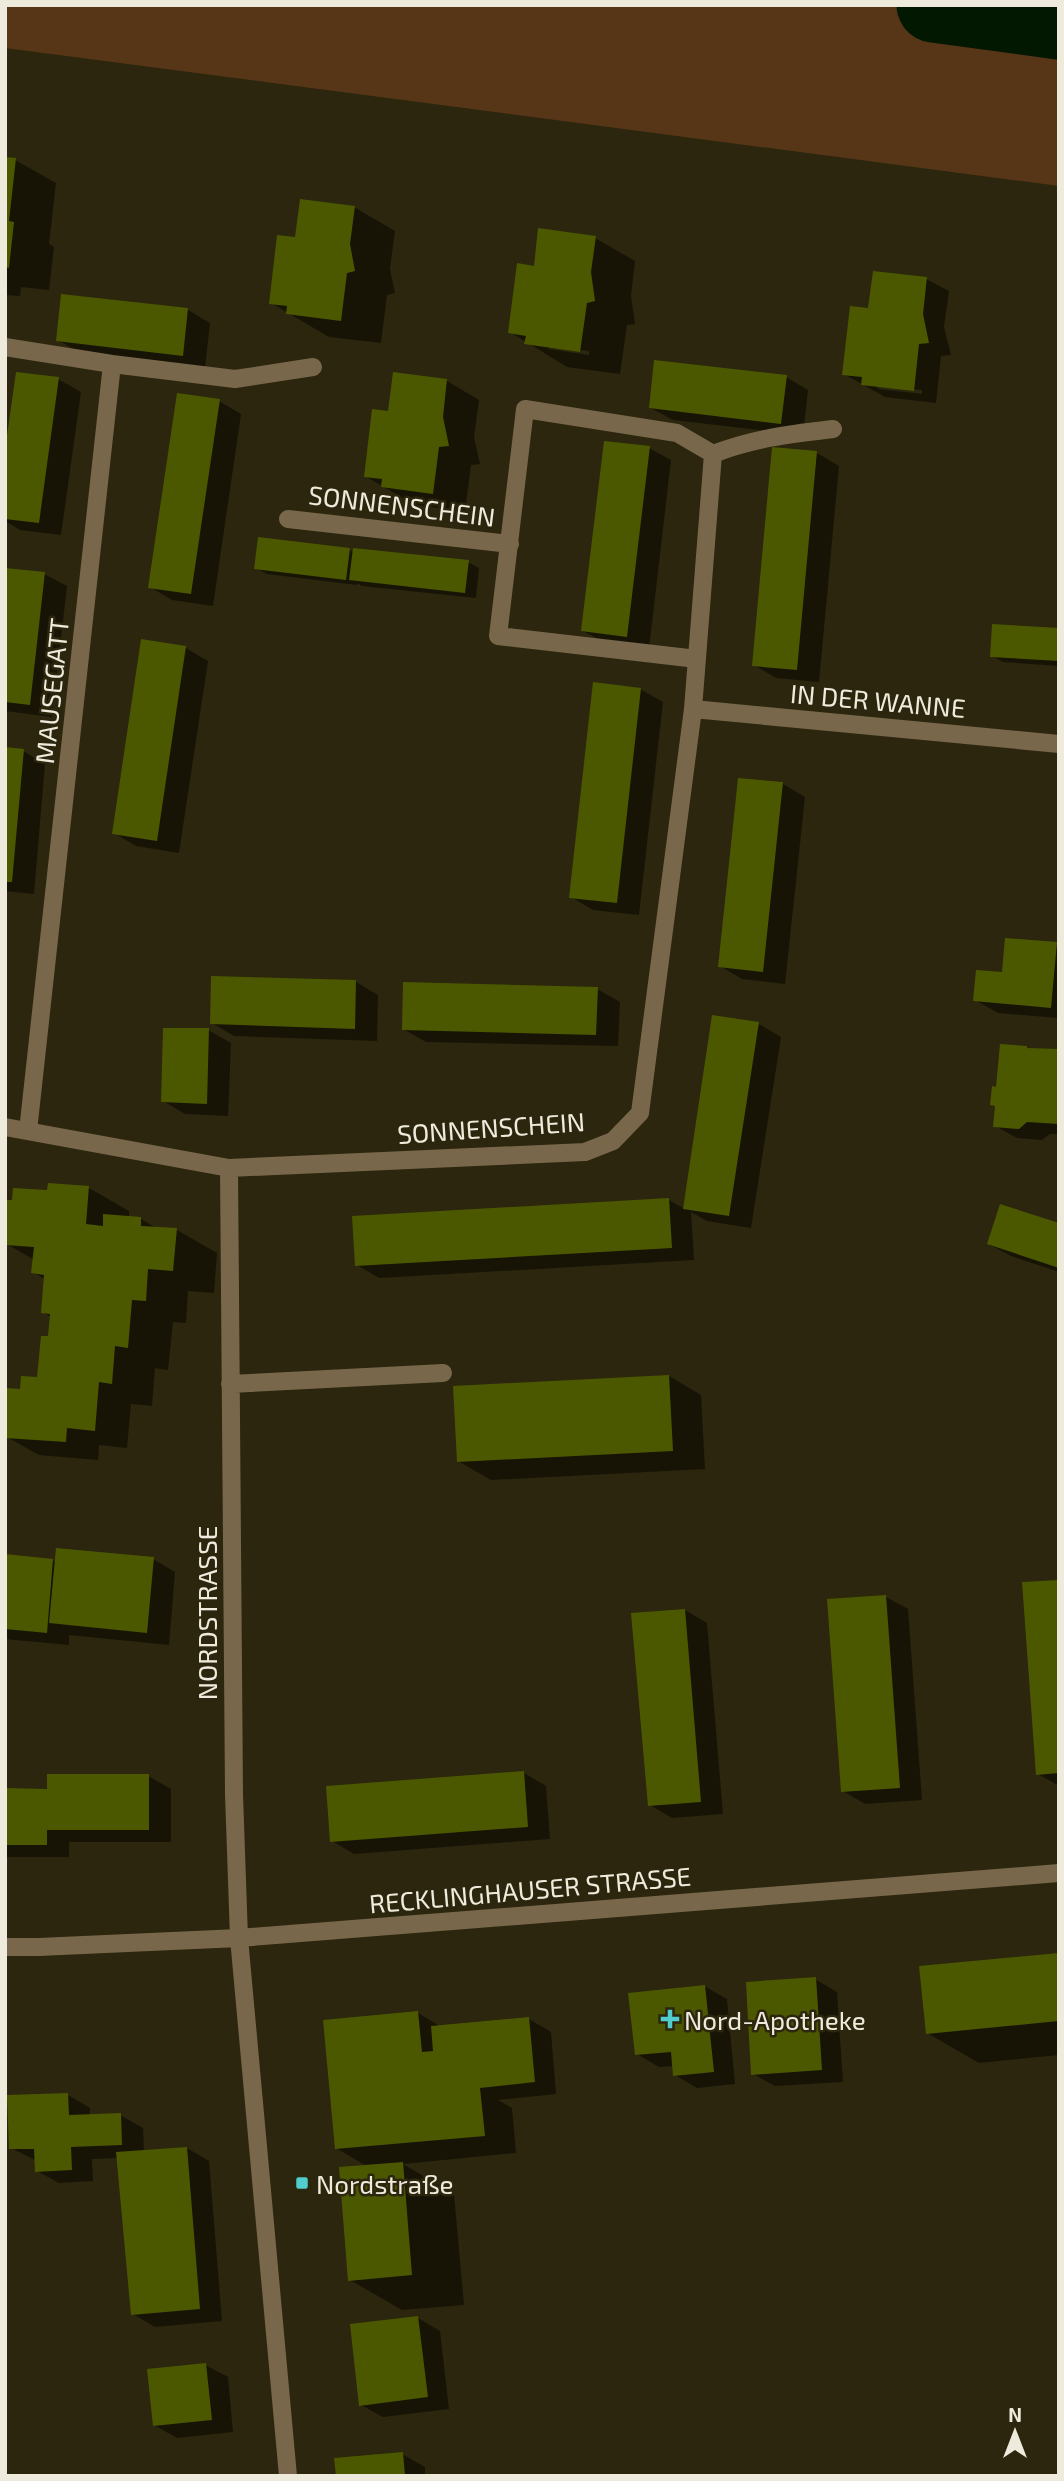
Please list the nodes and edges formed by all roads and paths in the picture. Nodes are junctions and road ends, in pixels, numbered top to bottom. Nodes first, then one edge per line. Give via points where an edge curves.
1 (5, 347) edge
2 (112, 364) junction
3 (313, 367) dead end
4 (833, 429) dead end
5 (713, 454) junction
6 (288, 519) dead end
7 (510, 544) junction
8 (696, 659) junction
9 (693, 709) junction
10 (1059, 744) edge
11 (5, 1126) edge
12 (28, 1131) junction
13 (229, 1168) junction
14 (443, 1373) dead end
15 (230, 1384) junction
16 (1059, 1873) edge
17 (239, 1938) junction
18 (5, 1947) edge
19 (288, 2476) edge

1 - 2 street
2 - 3 street via 236,379
2 - 12 street, MAUSEGATT
4 - 5 street via 743,442
5 - 7 street, SONNENSCHEIN via 677,433 525,409
5 - 8 street, SONNENSCHEIN
6 - 7 street, SONNENSCHEIN
7 - 8 street, SONNENSCHEIN via 498,636
8 - 9 street, SONNENSCHEIN
9 - 10 street, IN DER WANNE
9 - 13 street, SONNENSCHEIN via 640,1114 613,1141 585,1152
11 - 12 street, SONNENSCHEIN
12 - 13 street, SONNENSCHEIN
13 - 15 street, NORDSTRASSE
14 - 15 street
15 - 17 street, NORDSTRASSE
16 - 17 street, RECKLINGHAUSER STRASSE
17 - 18 street, RECKLINGHAUSER STRASSE
17 - 19 street, NORDSTRASSE

